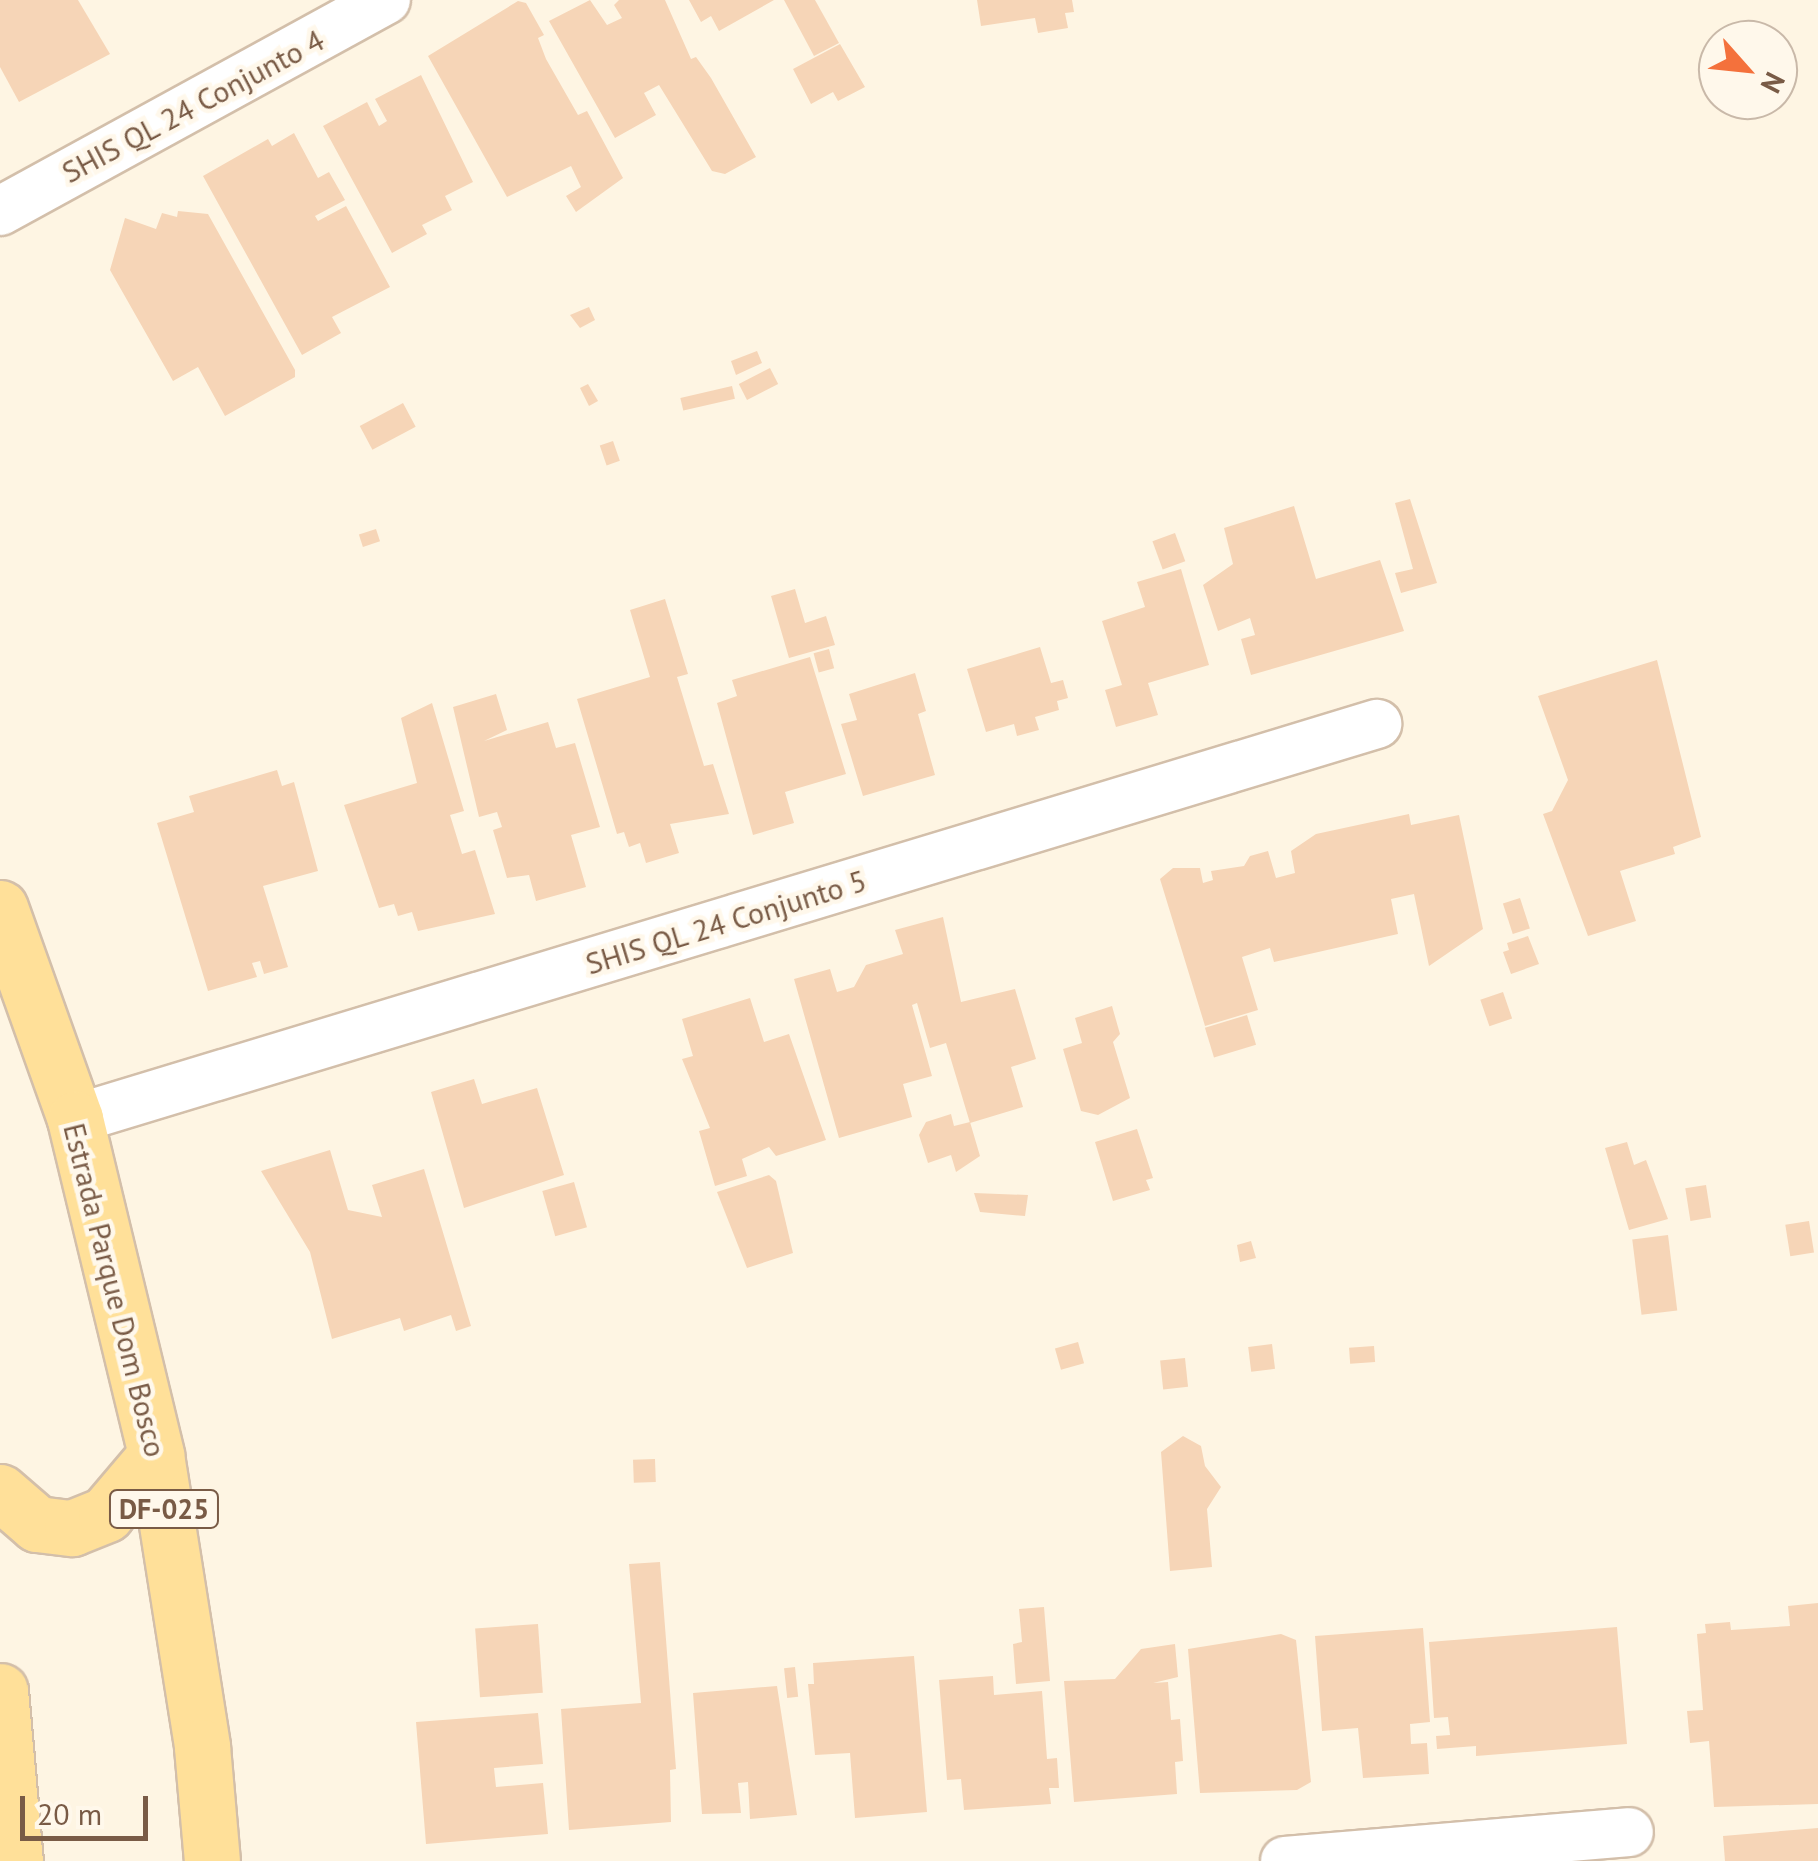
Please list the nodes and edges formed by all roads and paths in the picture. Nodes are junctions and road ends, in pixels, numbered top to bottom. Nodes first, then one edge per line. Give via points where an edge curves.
1 (386, 0) edge
2 (0, 210) edge
3 (1377, 724) dead end
4 (0, 908) edge
5 (74, 1119) junction
6 (156, 1455) junction
7 (0, 1492) edge
8 (0, 1691) edge
9 (1628, 1832) dead end
10 (15, 1861) edge
11 (212, 1861) edge
12 (1285, 1861) edge

1 - 2 street, SHIS QL 24 Conjunto 4
3 - 5 street, SHIS QL 24 Conjunto 5
4 - 5 main road, Estrada Parque Dom Bosco / DF-025
5 - 6 main road, Estrada Parque Dom Bosco / DF-025
6 - 7 main road via 106,1514 72,1528 36,1524
6 - 11 main road, Estrada Parque Dom Bosco / DF-025 via 202,1747
8 - 10 main road
9 - 12 street

